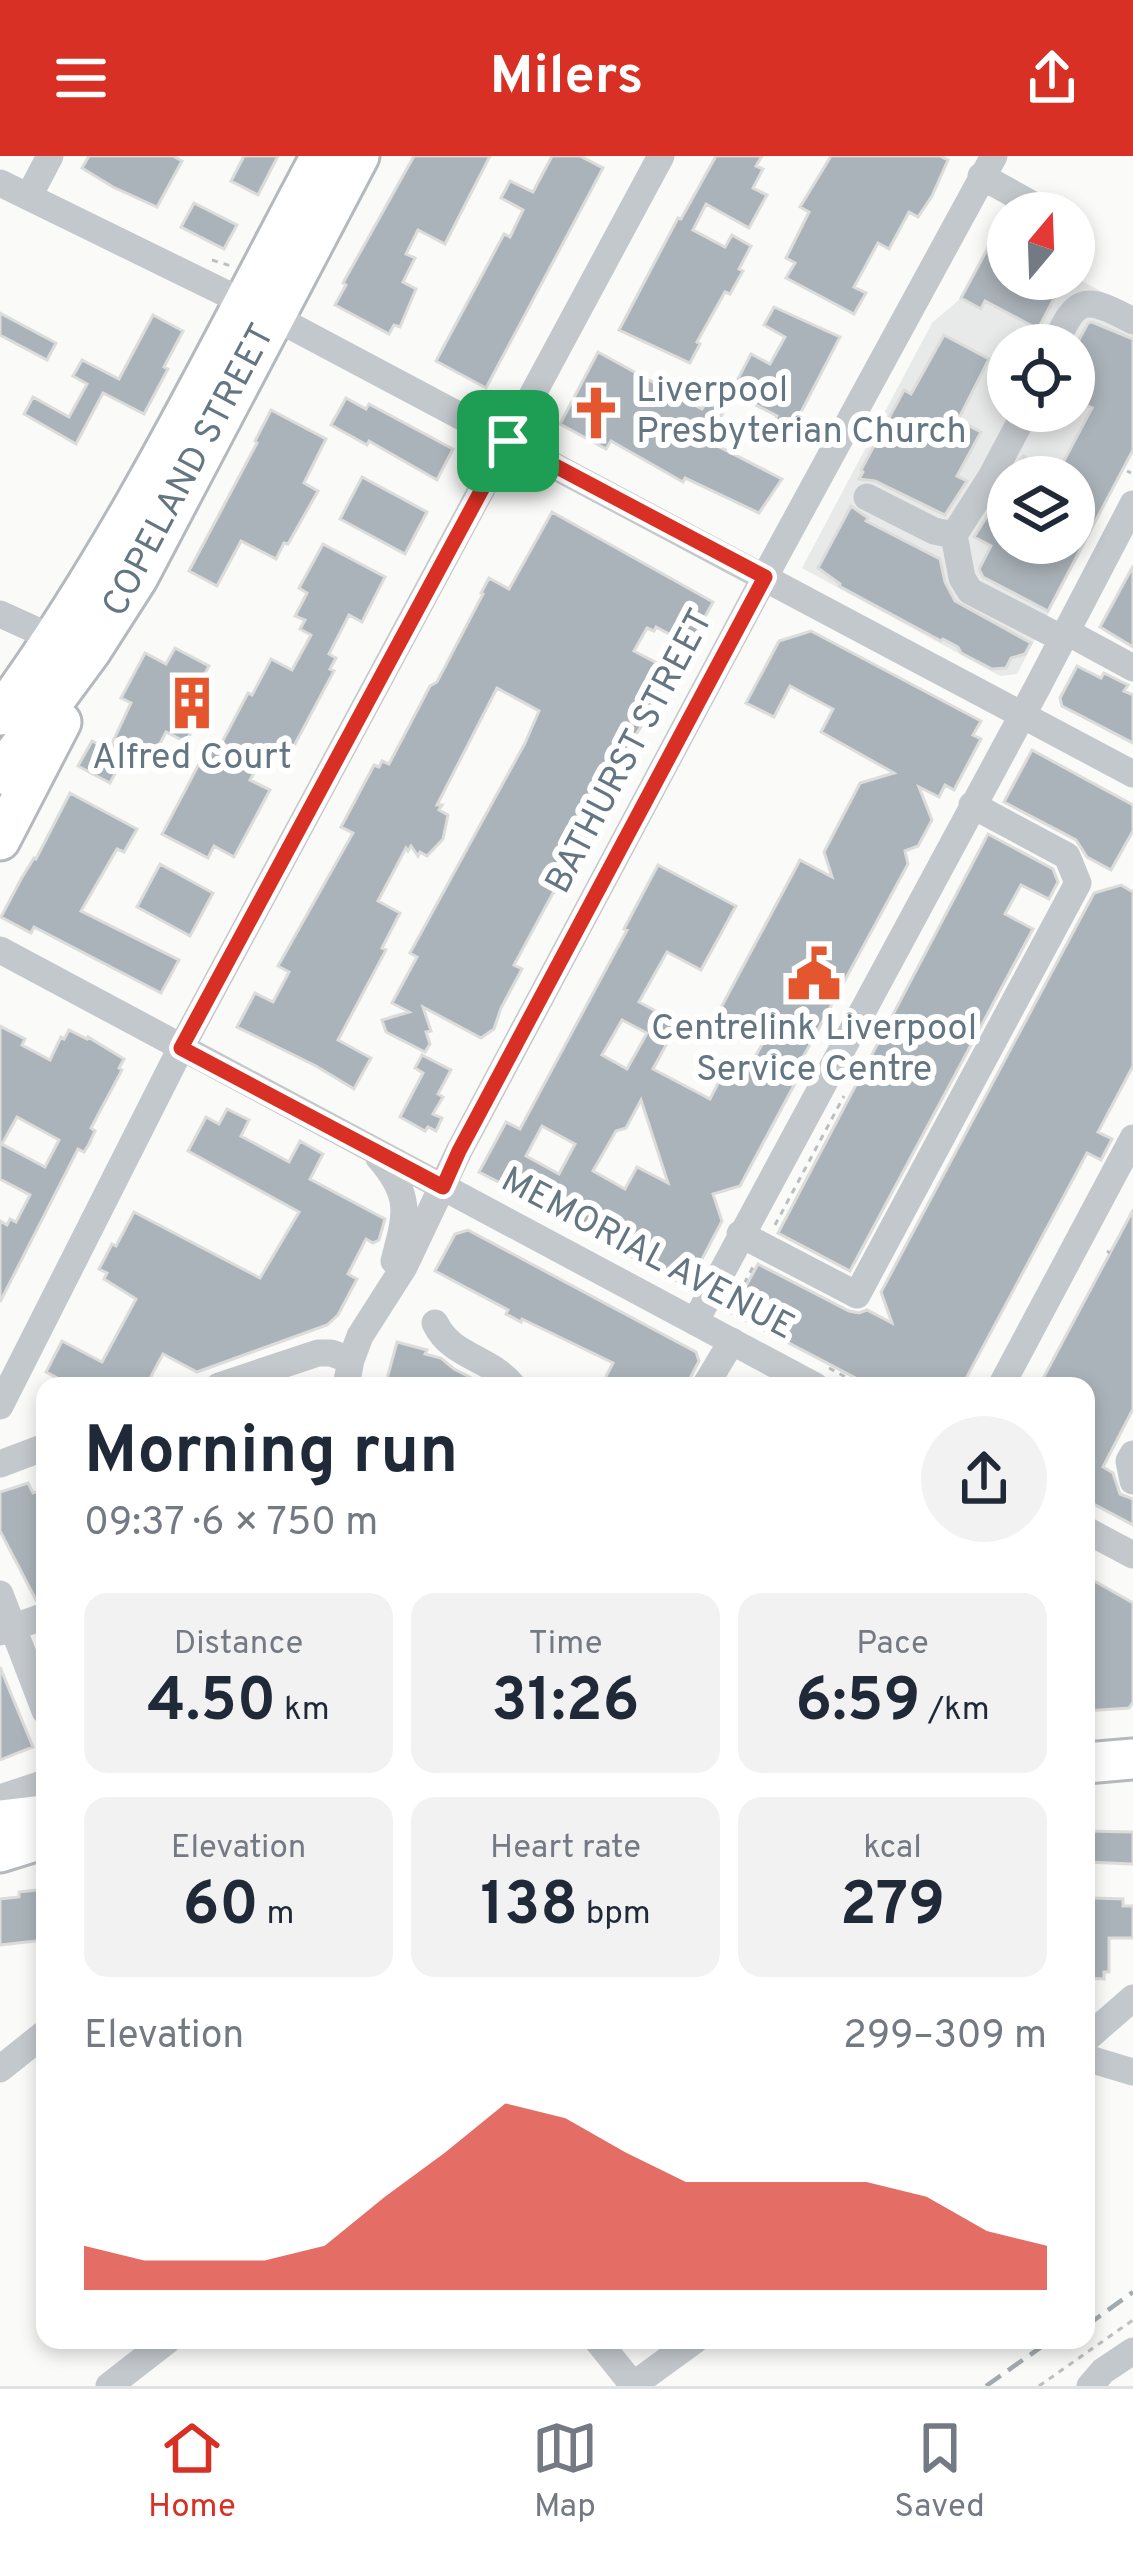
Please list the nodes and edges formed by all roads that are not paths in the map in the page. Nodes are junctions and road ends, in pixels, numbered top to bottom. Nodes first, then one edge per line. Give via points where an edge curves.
1 (50, 156) edge
2 (321, 156) edge
3 (359, 156) edge
4 (661, 156) edge
5 (988, 166) edge
6 (0, 182) edge
7 (1019, 192) edge
8 (28, 196) junction
9 (259, 309) junction
10 (1133, 321) edge
11 (1064, 324) edge
12 (1015, 432) edge
13 (508, 441) junction
14 (867, 497) dead end
15 (1133, 504) edge
16 (954, 535) junction
17 (765, 577) junction
18 (0, 614) edge
19 (1065, 635) junction
20 (53, 638) junction
21 (1133, 668) edge
22 (59, 695) junction
23 (0, 715) edge
24 (1022, 716) junction
25 (0, 774) edge
26 (1133, 774) edge
27 (972, 805) junction
28 (0, 840) edge
29 (0, 950) edge
30 (181, 1048) junction
31 (1133, 1138) edge
32 (368, 1146) junction
33 (443, 1187) junction
34 (740, 1234) junction
35 (385, 1294) junction
36 (695, 1322) junction
37 (435, 1323) dead end
38 (732, 1341) junction
39 (8, 1368) edge
40 (349, 1373) edge
41 (246, 1377) edge
42 (505, 1377) edge
43 (710, 1377) edge
44 (798, 1377) edge
45 (1006, 1377) edge
46 (0, 1406) edge
47 (36, 1451) edge
48 (1133, 1454) edge
49 (0, 1464) edge
50 (1133, 1481) edge
51 (1095, 1535) edge
52 (1133, 1555) edge
53 (0, 1594) edge
54 (36, 1619) edge
55 (7, 1630) edge
56 (36, 1692) edge
57 (1133, 1759) edge
58 (1095, 1762) edge
59 (36, 1786) edge
60 (0, 1798) edge
61 (36, 1816) edge
62 (0, 1820) edge
63 (36, 1841) edge
64 (0, 1852) edge
65 (36, 1871) edge
66 (0, 1876) edge
67 (1133, 1998) edge
68 (1095, 2031) edge
69 (36, 2041) edge
70 (1095, 2061) edge
71 (0, 2069) edge
72 (1133, 2072) edge
73 (156, 2349) edge
74 (604, 2349) edge
75 (683, 2349) edge
76 (1133, 2351) edge
77 (109, 2386) edge
78 (633, 2386) edge
79 (1090, 2386) edge

1 - 8 street
2 - 9 highway, COPELAND STREET
3 - 9 highway, COPELAND STREET
4 - 13 street
5 - 7 street
5 - 17 street, BATHURST STREET
6 - 8 street
8 - 9 street
9 - 13 street
9 - 20 highway, COPELAND STREET
9 - 22 highway, COPELAND STREET via 138,577
10 - 11 street via 1093,303
12 - 16 street
13 - 17 street
13 - 30 street
14 - 16 street
15 - 19 street
16 - 19 street via 970,591
17 - 24 street
17 - 33 street, BATHURST STREET
18 - 20 street
19 - 21 street
19 - 24 street
20 - 23 highway, COPELAND STREET
22 - 25 highway, COPELAND STREET
22 - 28 highway via 65,714
24 - 26 street
24 - 27 street
27 - 34 street
27 - 34 street via 1066,856 1078,884 857,1295
29 - 30 street, MEMORIAL AVENUE
30 - 32 street, MEMORIAL AVENUE
30 - 39 street
31 - 45 street
32 - 33 street, MEMORIAL AVENUE
32 - 35 street via 404,1201
33 - 35 street, BATHURST STREET
33 - 36 street, MEMORIAL AVENUE
34 - 36 street
35 - 40 street, BATHURST STREET
36 - 38 street, MEMORIAL AVENUE
37 - 42 street via 453,1347
38 - 43 street
38 - 44 street, MEMORIAL AVENUE
39 - 46 street
40 - 41 street via 332,1353 318,1353
47 - 49 street
48 - 50 street
51 - 52 street
53 - 55 street
54 - 55 street
55 - 56 street
57 - 58 highway
59 - 60 street
61 - 62 highway
63 - 64 highway
65 - 66 highway
67 - 68 street
69 - 71 street
70 - 72 street
73 - 77 street
74 - 78 street
75 - 78 street
76 - 79 street

